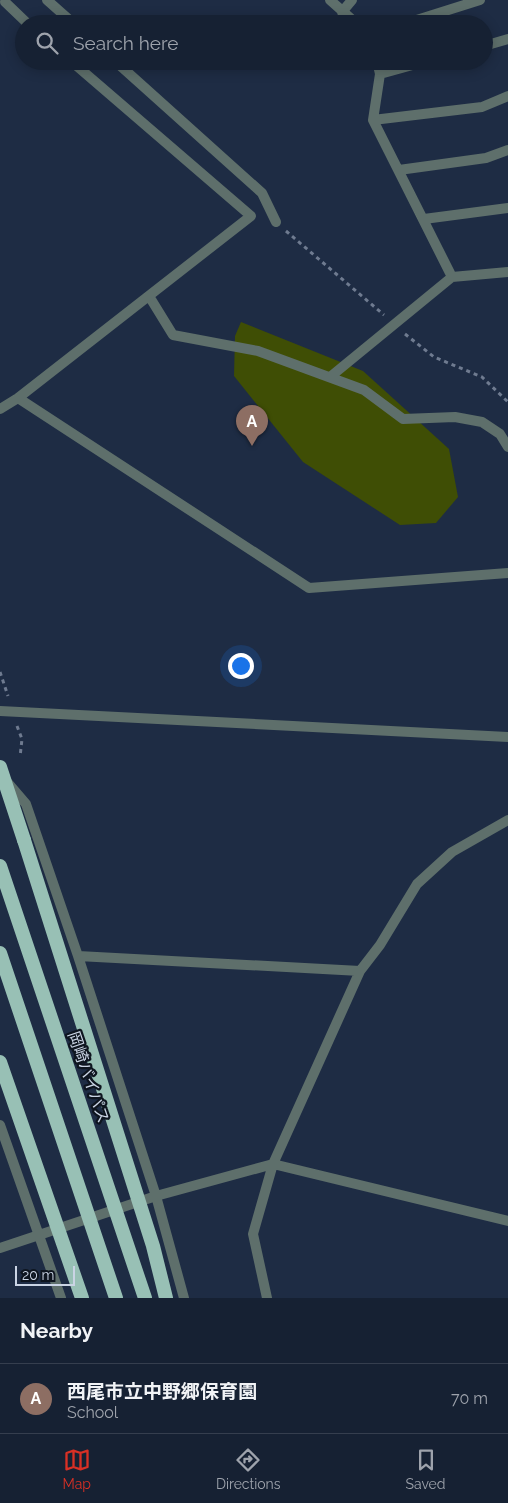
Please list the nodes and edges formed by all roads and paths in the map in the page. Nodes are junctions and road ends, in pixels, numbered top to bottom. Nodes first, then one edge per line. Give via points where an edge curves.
1 (47, 0) edge
2 (330, 0) edge
3 (352, 0) edge
4 (480, 0) edge
5 (4, 3) edge
6 (342, 12) junction
7 (18, 15) edge
8 (64, 15) edge
9 (346, 15) edge
10 (432, 15) edge
11 (508, 39) edge
12 (493, 43) edge
13 (82, 70) edge
14 (125, 70) edge
15 (379, 70) edge
16 (394, 70) edge
17 (380, 74) junction
18 (508, 96) edge
19 (373, 120) junction
20 (508, 150) edge
21 (399, 170) junction
22 (508, 208) edge
23 (424, 219) junction
24 (276, 222) joint
25 (508, 272) edge
26 (452, 277) junction
27 (149, 296) junction
28 (395, 324) junction
29 (330, 377) junction
30 (18, 398) junction
31 (508, 402) edge
32 (0, 409) edge
33 (508, 447) edge
34 (508, 573) edge
35 (0, 711) edge
36 (508, 737) edge
37 (2, 773) edge
38 (508, 820) edge
39 (0, 866) edge
40 (0, 953) edge
41 (78, 956) junction
42 (360, 971) junction
43 (0, 1062) edge
44 (0, 1125) edge
45 (273, 1164) junction
46 (156, 1196) junction
47 (508, 1221) edge
48 (38, 1236) junction
49 (0, 1248) edge
50 (61, 1298) edge
51 (82, 1298) edge
52 (116, 1298) edge
53 (145, 1298) edge
54 (166, 1298) edge
55 (184, 1298) edge
56 (268, 1298) edge

1 - 8 street
2 - 6 street
3 - 6 street
4 - 10 street
5 - 7 street
6 - 9 street
11 - 12 street
13 - 27 street via 250,216
14 - 24 street via 262,193
15 - 17 street
16 - 17 street
17 - 19 street
18 - 19 street via 482,107
19 - 21 street
20 - 21 street via 486,158
21 - 23 street
22 - 23 street
23 - 26 street
24 - 28 path
25 - 26 street
26 - 28 street
27 - 29 street via 173,335 258,351
27 - 30 street
28 - 29 street
28 - 31 path via 434,357 482,377
29 - 33 street via 364,390 403,420 456,418 482,422 500,434
30 - 32 street
30 - 34 street via 309,588
35 - 36 street
37 - 41 street via 26,804
37 - 54 highway, bridge via 153,1246
38 - 42 street via 452,852 417,884
39 - 53 highway, 岡崎バイパス, bridge
40 - 52 highway, bridge
41 - 42 street
41 - 46 street
42 - 45 street
43 - 51 highway, bridge
44 - 48 street
45 - 46 street
45 - 47 street
45 - 56 street via 253,1234
46 - 48 street
46 - 55 street
48 - 49 street
48 - 50 street

